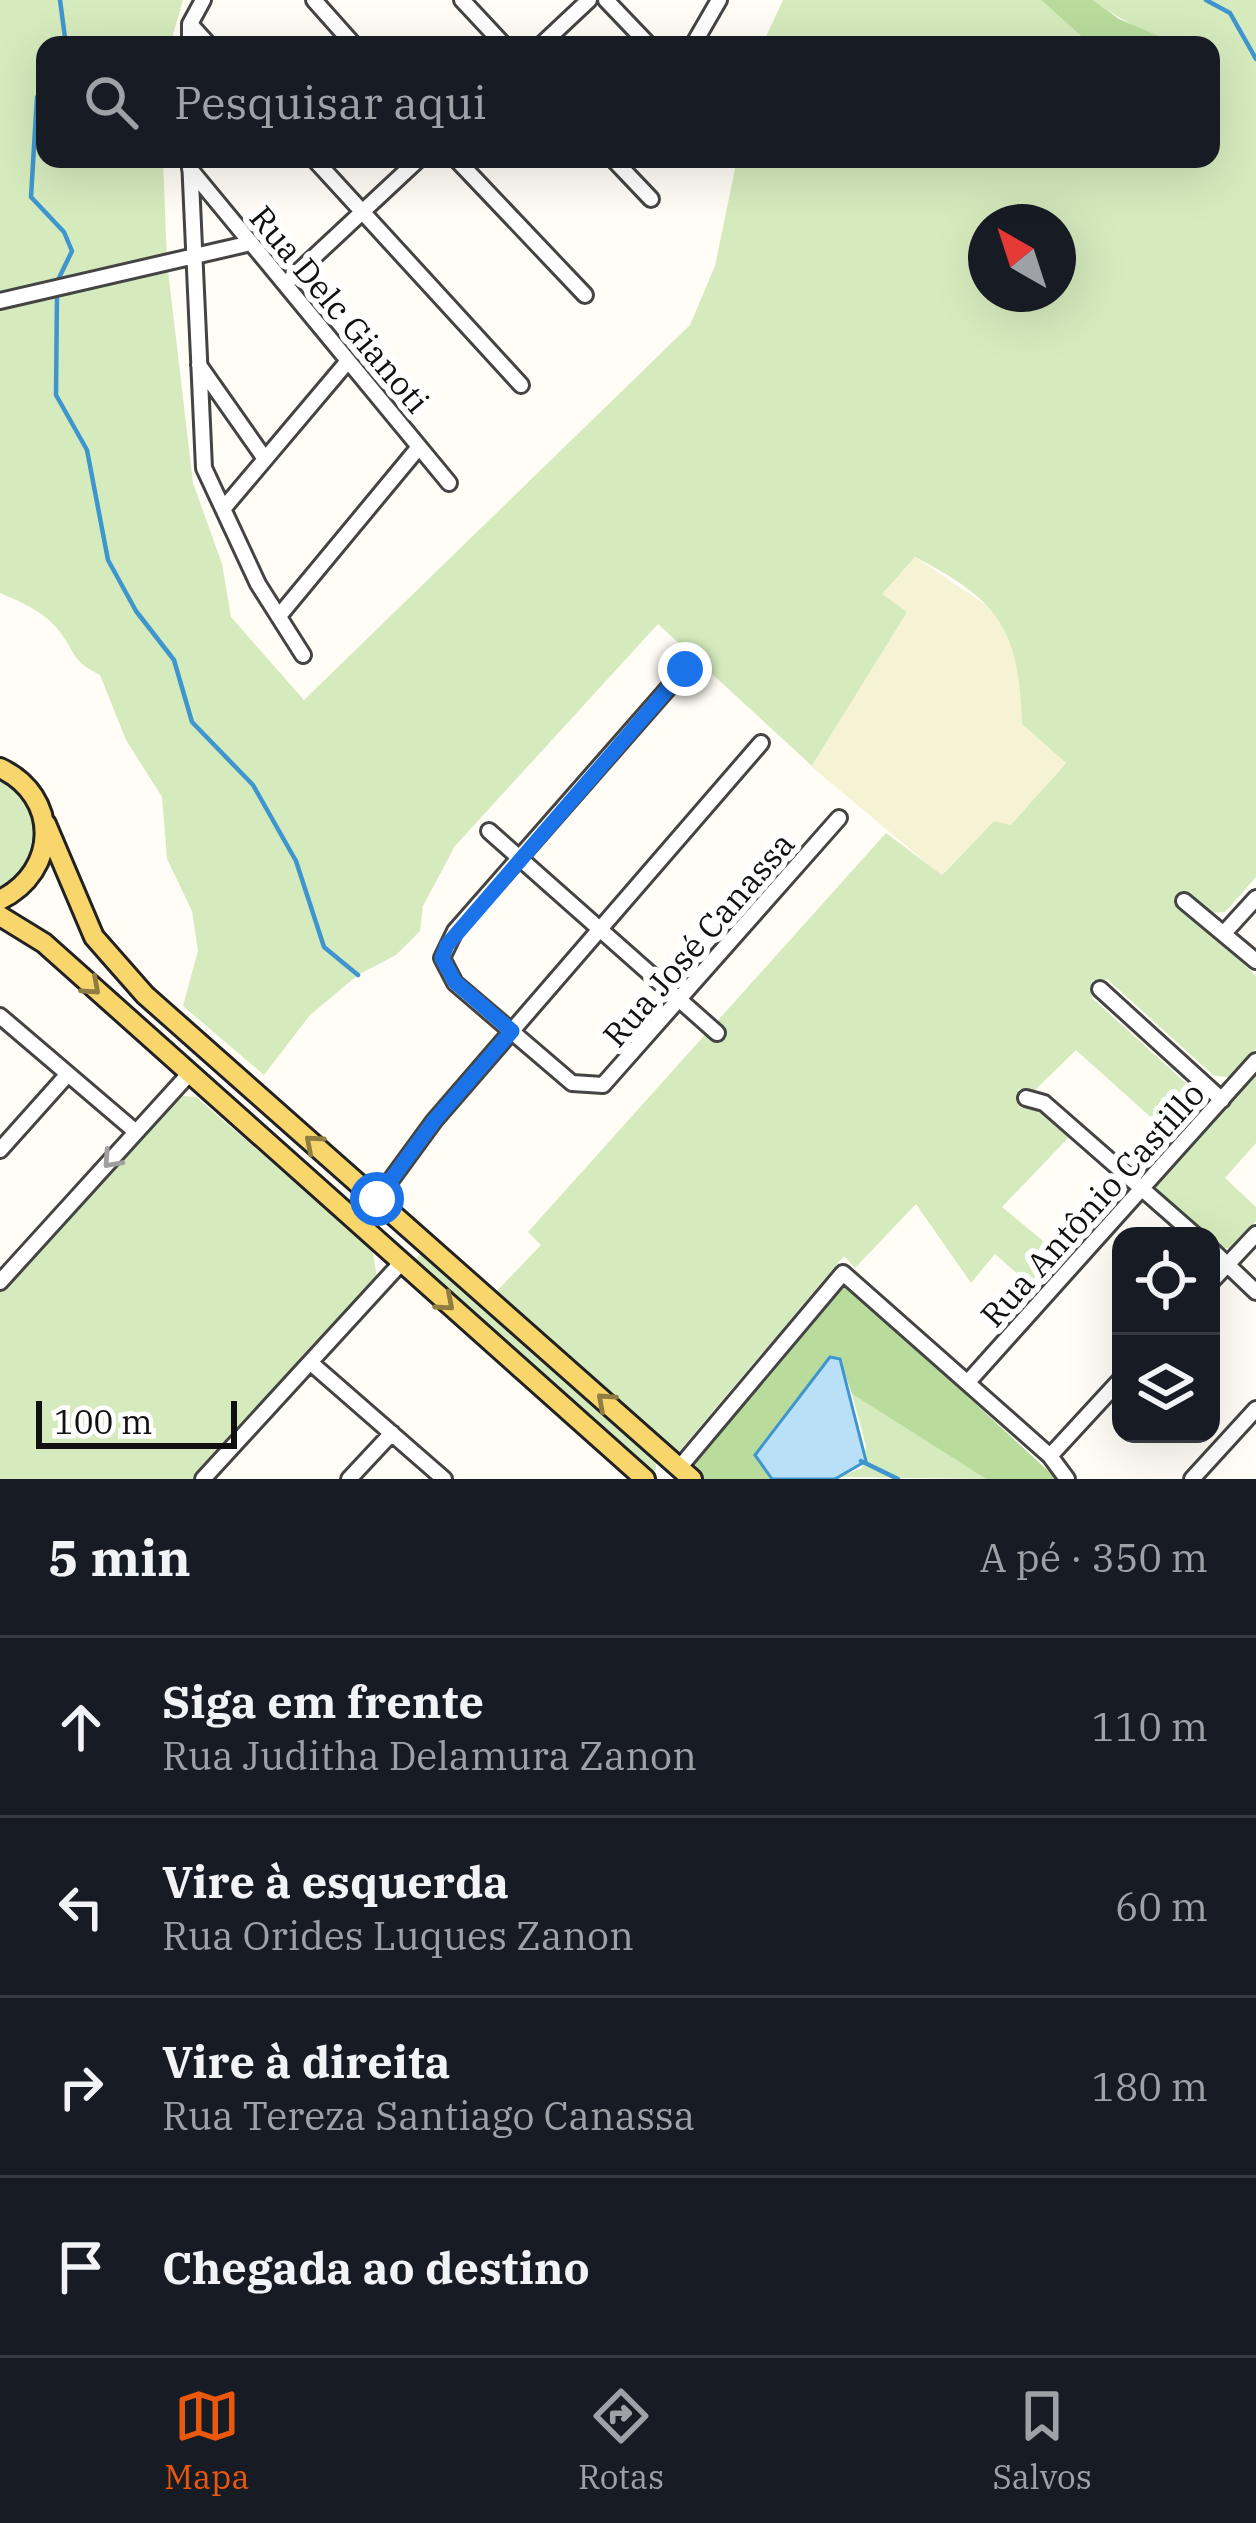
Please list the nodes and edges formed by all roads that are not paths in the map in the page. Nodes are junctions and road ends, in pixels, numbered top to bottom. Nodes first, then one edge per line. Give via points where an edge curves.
1 (203, 0) edge
2 (314, 0) edge
3 (462, 0) edge
4 (589, 0) edge
5 (606, 0) edge
6 (719, 0) edge
7 (190, 24) junction
8 (190, 36) edge
9 (201, 36) edge
10 (346, 36) edge
11 (496, 36) edge
12 (551, 36) edge
13 (641, 36) edge
14 (698, 36) edge
15 (190, 168) edge
16 (193, 168) edge
17 (322, 168) edge
18 (409, 168) edge
19 (465, 168) edge
20 (622, 168) edge
21 (651, 199) dead end
22 (362, 212) junction
23 (251, 243) junction
24 (190, 257) junction
25 (285, 284) junction
26 (585, 295) dead end
27 (0, 301) edge
28 (348, 361) junction
29 (197, 363) junction
30 (521, 385) dead end
31 (419, 447) junction
32 (265, 459) junction
33 (449, 483) dead end
34 (223, 509) junction
35 (279, 616) junction
36 (303, 655) dead end
37 (685, 669) dead end
38 (761, 743) dead end
39 (0, 768) edge
40 (839, 818) dead end
41 (46, 824) junction
42 (489, 831) dead end
43 (519, 858) junction
44 (1256, 898) edge
45 (0, 900) edge
46 (1184, 902) dead end
47 (0, 916) edge
48 (599, 929) junction
49 (1225, 932) junction
50 (1256, 961) edge
51 (1100, 989) dead end
52 (680, 1001) junction
53 (0, 1016) edge
54 (512, 1031) junction
55 (717, 1034) dead end
56 (209, 1052) junction
57 (1256, 1061) edge
58 (68, 1074) junction
59 (189, 1074) junction
60 (1026, 1098) dead end
61 (1222, 1100) junction
62 (136, 1132) junction
63 (0, 1150) edge
64 (1143, 1186) junction
65 (377, 1199) junction
66 (1186, 1227) edge
67 (1256, 1234) edge
68 (420, 1237) junction
69 (1220, 1258) edge
70 (401, 1263) junction
71 (1227, 1264) junction
72 (1220, 1272) edge
73 (0, 1282) edge
74 (1256, 1292) edge
75 (311, 1363) junction
76 (968, 1382) junction
77 (1112, 1389) edge
78 (1256, 1409) edge
79 (392, 1433) junction
80 (1050, 1456) junction
81 (680, 1475) edge
82 (203, 1479) edge
83 (349, 1479) edge
84 (444, 1479) edge
85 (645, 1479) edge
86 (1067, 1479) edge
87 (1192, 1479) edge

1 - 7 street
2 - 10 street
3 - 11 street
4 - 12 street
5 - 13 street
6 - 14 street
7 - 8 street
7 - 9 street
15 - 24 street
16 - 23 street, Rua Delc Gianoti
17 - 22 street
18 - 22 street
19 - 26 street
20 - 21 street
22 - 25 street
22 - 30 street
23 - 24 street
23 - 25 street, Rua Delc Gianoti
24 - 27 street
24 - 29 street
25 - 28 street, Rua Delc Gianoti
28 - 31 street, Rua Delc Gianoti
28 - 32 street
29 - 32 street
29 - 34 street via 204,468
31 - 33 street, Rua Delc Gianoti
31 - 35 street
32 - 34 street
34 - 35 street
35 - 36 street
37 - 43 street
38 - 48 street
39 - 41 main road via 32,790
40 - 52 street, Rua José Canassa
41 - 45 main road via 32,877
41 - 56 main road via 94,937
42 - 43 street
43 - 48 street
43 - 54 street via 455,931 442,958 455,982
44 - 49 street
46 - 49 street
47 -> 59 main road via 44,943
48 - 52 street
48 - 54 street
49 - 50 street
51 - 61 street
52 - 54 street, Rua José Canassa via 616,1075 592,1089 572,1083
52 - 55 street
53 - 58 street
54 - 65 street
56 - 59 main road
65 -> 56 main road
57 - 61 street, Rua Antônio Castillo
58 - 62 street
58 - 63 street
59 - 62 street
59 - 70 main road
60 - 64 street via 1044,1103
61 - 64 street, Rua Antônio Castillo
62 -> 73 street
64 - 66 street
64 - 76 street, Rua Antônio Castillo
65 - 68 main road
67 - 71 street
68 - 70 main road
81 -> 68 main road
69 - 71 street
70 - 75 street
70 -> 85 main road
71 - 72 street
71 - 74 street
75 - 79 street
75 - 82 street
76 - 80 street
76 - 81 street via 843,1273
77 - 80 street
78 - 87 street
79 - 83 street
79 - 84 street
80 - 86 street

